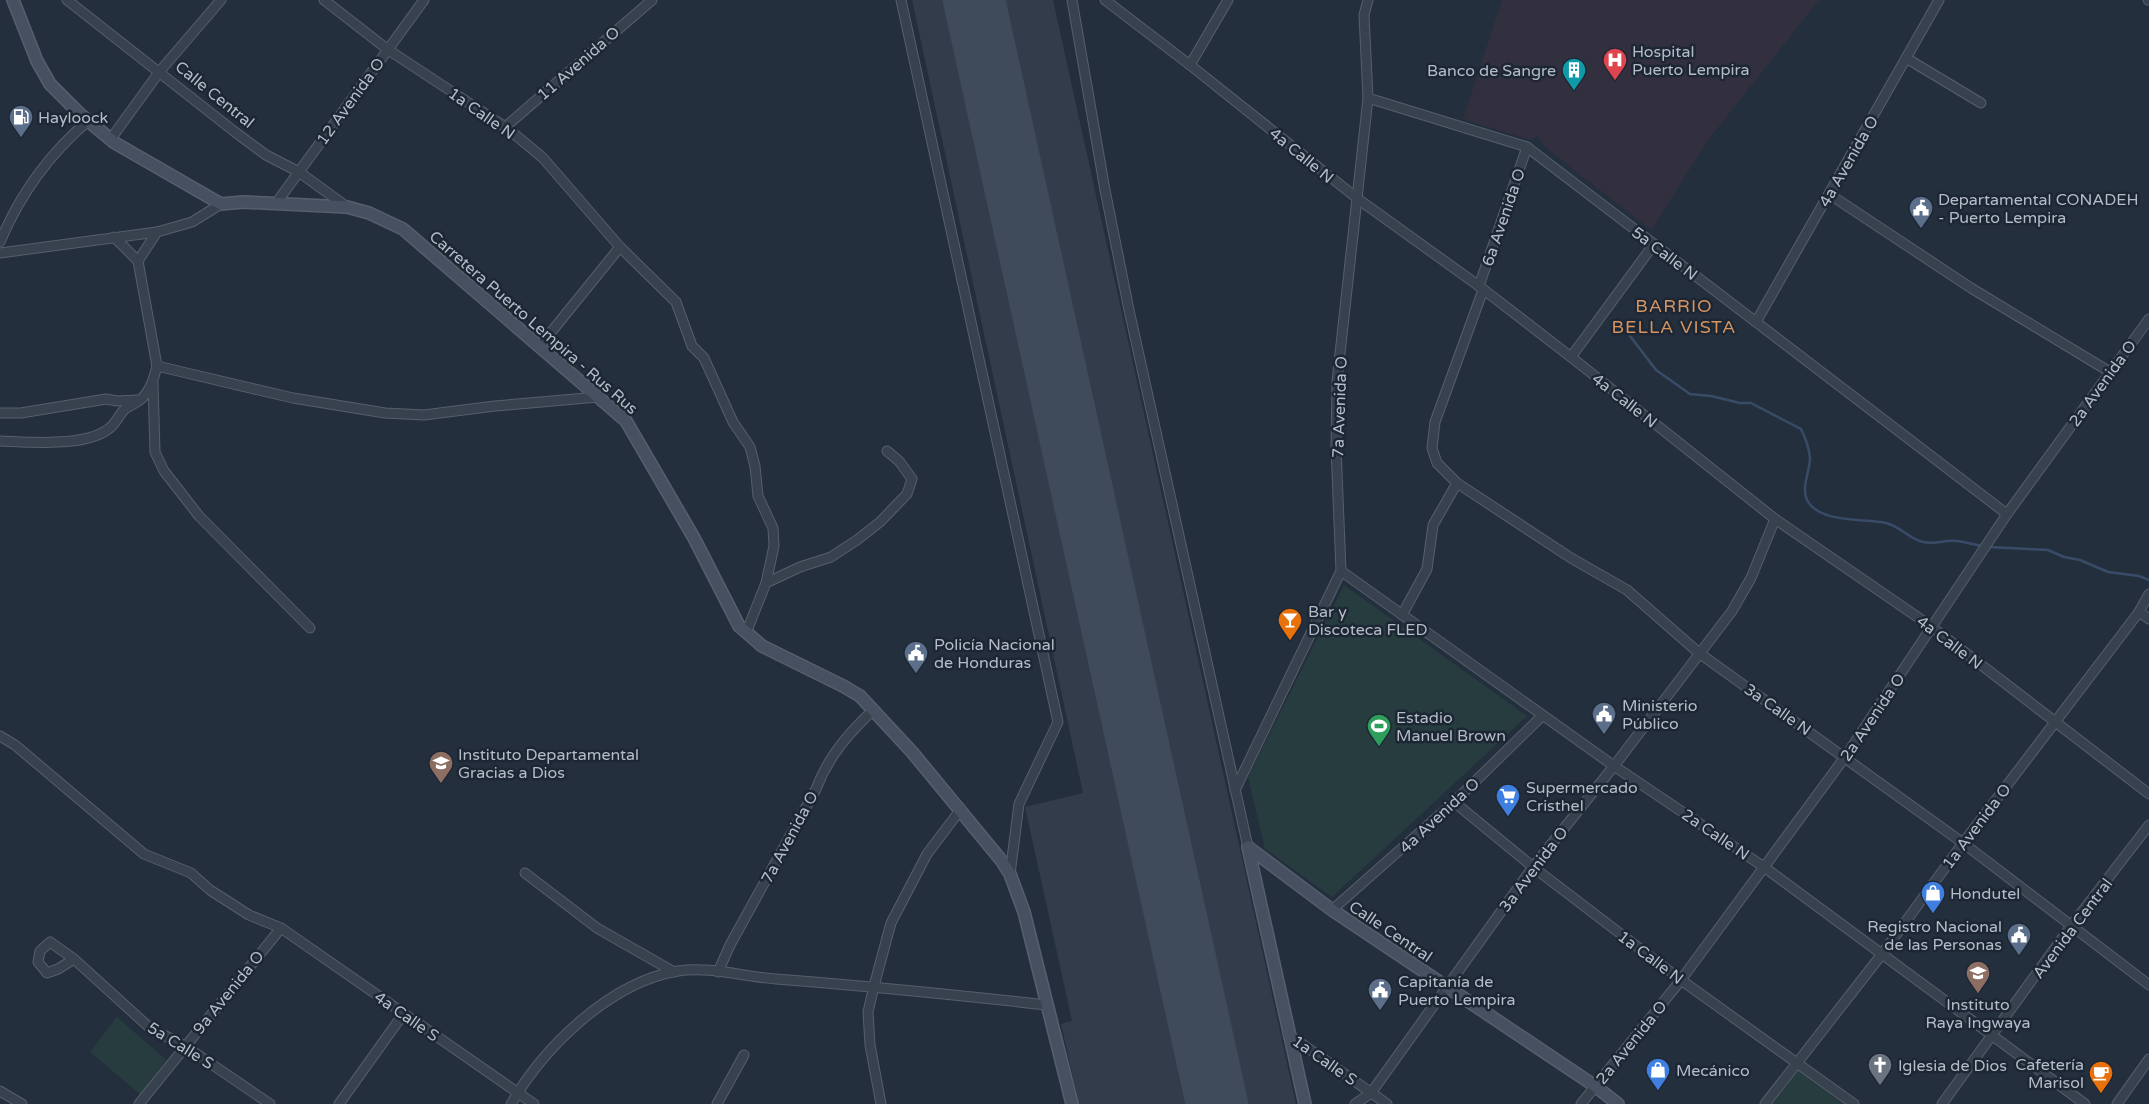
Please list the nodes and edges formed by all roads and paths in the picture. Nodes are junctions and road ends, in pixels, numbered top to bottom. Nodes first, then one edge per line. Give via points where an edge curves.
1 (13, 0) edge
2 (67, 0) edge
3 (221, 0) edge
4 (324, 0) edge
5 (424, 0) edge
6 (652, 0) edge
7 (900, 0) edge
8 (1072, 0) edge
9 (1105, 0) edge
10 (1228, 0) edge
11 (1368, 0) edge
12 (1939, 0) edge
13 (387, 49) junction
14 (1906, 58) junction
15 (1190, 65) junction
16 (160, 72) junction
17 (1368, 98) junction
18 (1981, 103) dead end
19 (88, 121) junction
20 (505, 127) junction
21 (110, 140) junction
22 (1527, 147) junction
23 (299, 172) junction
24 (1829, 194) junction
25 (1358, 199) junction
26 (277, 202) junction
27 (221, 204) junction
28 (347, 207) junction
29 (157, 232) junction
30 (114, 237) junction
31 (0, 242) edge
32 (1654, 244) junction
33 (620, 247) junction
34 (0, 253) edge
35 (138, 261) junction
36 (1481, 288) junction
37 (2149, 318) edge
38 (1756, 322) junction
39 (539, 347) junction
40 (1572, 357) junction
41 (157, 366) junction
42 (2110, 372) junction
43 (153, 382) junction
44 (598, 397) junction
45 (138, 400) junction
46 (0, 413) edge
47 (1435, 422) joint
48 (0, 441) edge
49 (887, 451) dead end
50 (1457, 483) junction
51 (2007, 514) junction
52 (1775, 519) junction
53 (1341, 572) junction
54 (766, 583) junction
55 (2149, 594) edge
56 (2139, 612) junction
57 (1402, 615) junction
58 (2149, 620) edge
59 (1932, 627) junction
60 (310, 628) dead end
61 (746, 633) junction
62 (1699, 653) junction
63 (872, 711) junction
64 (1542, 716) junction
65 (2055, 721) junction
66 (0, 736) edge
67 (1846, 757) junction
68 (1614, 766) junction
69 (1235, 790) junction
70 (2149, 794) edge
71 (1454, 802) junction
72 (961, 810) junction
73 (2149, 825) edge
74 (1963, 843) junction
75 (1248, 848) junction
76 (1533, 867) junction
77 (1764, 867) junction
78 (525, 873) dead end
79 (1010, 874) junction
80 (1332, 910) junction
81 (2071, 926) junction
82 (281, 928) junction
83 (1882, 954) junction
84 (74, 959) dead end
85 (674, 972) junction
86 (718, 972) junction
87 (1681, 980) junction
88 (2149, 985) edge
89 (874, 986) junction
90 (1446, 988) junction
91 (1047, 1005) junction
92 (404, 1013) junction
93 (1288, 1034) junction
94 (1993, 1035) junction
95 (185, 1046) junction
96 (744, 1055) dead end
97 (2149, 1059) edge
98 (1798, 1063) junction
99 (1594, 1086) junction
100 (0, 1091) edge
101 (517, 1092) junction
102 (1371, 1092) junction
103 (22, 1104) edge
104 (139, 1104) edge
105 (270, 1104) edge
106 (339, 1104) edge
107 (511, 1104) edge
108 (534, 1104) edge
109 (717, 1104) edge
110 (881, 1104) edge
111 (1072, 1104) edge
112 (1305, 1104) edge
113 (1355, 1104) edge
114 (1387, 1104) edge
115 (1581, 1104) edge
116 (1618, 1104) edge
117 (1765, 1104) edge
118 (1854, 1104) edge
119 (1942, 1104) edge
120 (2085, 1104) edge
121 (2117, 1104) edge

1 - 19 street via 36,61 50,84
2 - 16 street, Calle Central
3 - 16 street
4 - 13 street, 1a Calle N
5 - 13 street, 12 Avenida O
6 - 20 street, 11 Avenida O
7 - 79 street via 1058,722 1019,804
8 - 69 street via 1129,310
9 - 15 street, 4a Calle N
10 - 15 street
11 - 17 street, 7a Avenida O via 1364,15
12 - 14 street, 4a Avenida O
13 - 20 street, 1a Calle N
13 - 23 street, 12 Avenida O
14 - 18 street
14 - 24 street, 4a Avenida O
15 - 25 street, 4a Calle N
16 - 21 street
16 - 23 street, Calle Central via 234,132 266,155
17 - 22 street, 5a Calle N
17 - 25 street, 7a Avenida O
19 - 21 street
19 - 31 street via 62,142 44,164 27,189
20 - 33 street, 1a Calle N via 543,158
21 - 27 street
22 - 32 street, 5a Calle N
22 - 36 street, 6a Avenida O
23 - 26 street, 12 Avenida O
23 - 28 street, Calle Central
24 - 38 street, 4a Avenida O
24 - 42 street via 1971,288
25 - 36 street, 4a Calle N
25 - 53 street, 7a Avenida O via 1336,381
26 - 27 street, Carretera Puerto Lempira - Rus Rus
26 - 28 street, Carretera Puerto Lempira - Rus Rus
27 - 29 street via 192,222
28 - 39 street, Carretera Puerto Lempira - Rus Rus via 403,229
29 - 30 street
29 - 35 street
30 - 34 street
30 - 35 street
32 - 38 street, 5a Calle N
32 - 40 street
33 - 39 street
33 - 54 street, 1a Calle N via 676,302 692,346 704,358 733,422 750,446 758,496 773,528 774,546
35 - 41 street
36 - 40 street, 4a Calle N
36 - 47 street, 6a Avenida O
37 - 42 street, 2a Avenida O
38 - 51 street, 5a Calle N
39 - 44 street, Carretera Puerto Lempira - Rus Rus
40 - 52 street, 4a Calle N
41 - 43 street
41 - 44 street via 293,398 385,413 424,415
42 - 51 street, 2a Avenida O
43 - 45 street
43 - 60 street via 155,452 164,471 199,516
44 - 61 street, Carretera Puerto Lempira - Rus Rus via 626,421 641,444 739,626
45 - 46 street via 106,399 21,413
45 - 48 street via 124,410 112,427 95,436 43,442
47 - 50 street, 3a Calle N via 1432,448 1437,462
49 - 54 street via 912,479 907,494 880,522 831,557
50 - 57 street via 1433,525 1427,569
50 - 62 street, 3a Calle N via 1571,558 1627,590
51 - 59 street, 2a Avenida O
52 - 59 street, 4a Calle N
52 - 62 street, 3a Avenida O via 1732,611
53 - 57 street, 2a Calle N
53 - 69 street, 7a Avenida O
54 - 61 street, 1a Calle N
55 - 56 street, 1a Avenida O
56 - 58 street
56 - 65 street, 1a Avenida O
57 - 64 street, 2a Calle N
59 - 65 street, 4a Calle N
59 - 67 street, 2a Avenida O
61 - 63 street, Carretera Puerto Lempira - Rus Rus via 762,646 844,686 860,696
62 - 67 street, 3a Calle N
62 - 68 street, 3a Avenida O
63 - 72 street, Carretera Puerto Lempira - Rus Rus
63 - 86 street, 7a Avenida O via 845,737 823,770 816,789
64 - 68 street, 2a Calle N
64 - 71 street, 4a Avenida O
65 - 70 street, 4a Calle N
65 - 74 street, 1a Avenida O
66 - 82 street, 4a Calle S via 15,745 144,854 191,873 210,890
67 - 74 street, 3a Calle N
67 - 77 street, 2a Avenida O
68 - 76 street, 3a Avenida O
68 - 77 street, 2a Calle N
69 - 75 street
71 - 76 street, 1a Calle N
71 - 80 street, 4a Avenida O
72 - 79 street, Carretera Puerto Lempira - Rus Rus
72 - 89 street via 927,854 891,923
73 - 81 street, Avenida Central
74 - 81 street, 3a Calle N
74 - 83 street, 1a Avenida O
75 - 80 street, Calle Central
75 - 93 street
76 - 87 street, 1a Calle N
76 - 90 street, 3a Avenida O
77 - 83 street, 2a Calle N
77 - 87 street, 2a Avenida O
78 - 85 street via 597,928
79 - 91 street, Carretera Puerto Lempira - Rus Rus via 1024,912
80 - 90 street, Calle Central
81 - 88 street, 3a Calle N
81 - 94 street, Avenida Central
82 - 92 street, 4a Calle S
82 - 95 street, 9a Avenida O
83 - 94 street, 2a Calle N
83 - 98 street, 1a Avenida O
84 - 95 street, 5a Calle S via 150,1028
85 - 86 street
85 - 101 street via 625,990 594,1009 551,1051
86 - 89 street
87 - 98 street, 1a Calle N
87 - 99 street, 2a Avenida O
89 - 91 street
89 - 110 street via 868,1012 870,1045
90 - 99 street, Calle Central
90 - 102 street, 3a Avenida O
91 - 111 street, Carretera Puerto Lempira - Rus Rus
92 - 101 street, 4a Calle S
92 - 106 street
93 - 102 street, 1a Calle S
93 - 112 street
94 - 119 street, Avenida Central
94 - 120 street, 2a Calle N
95 - 104 street, 9a Avenida O
95 - 105 street, 5a Calle S
96 - 109 street
97 - 121 street
98 - 117 street, 1a Avenida O
98 - 118 street, 1a Calle N
99 - 115 street, 2a Avenida O
99 - 116 street, Calle Central
100 - 103 street
101 - 107 street
101 - 108 street, 4a Calle S
102 - 113 street, 3a Avenida O
102 - 114 street, 1a Calle S

